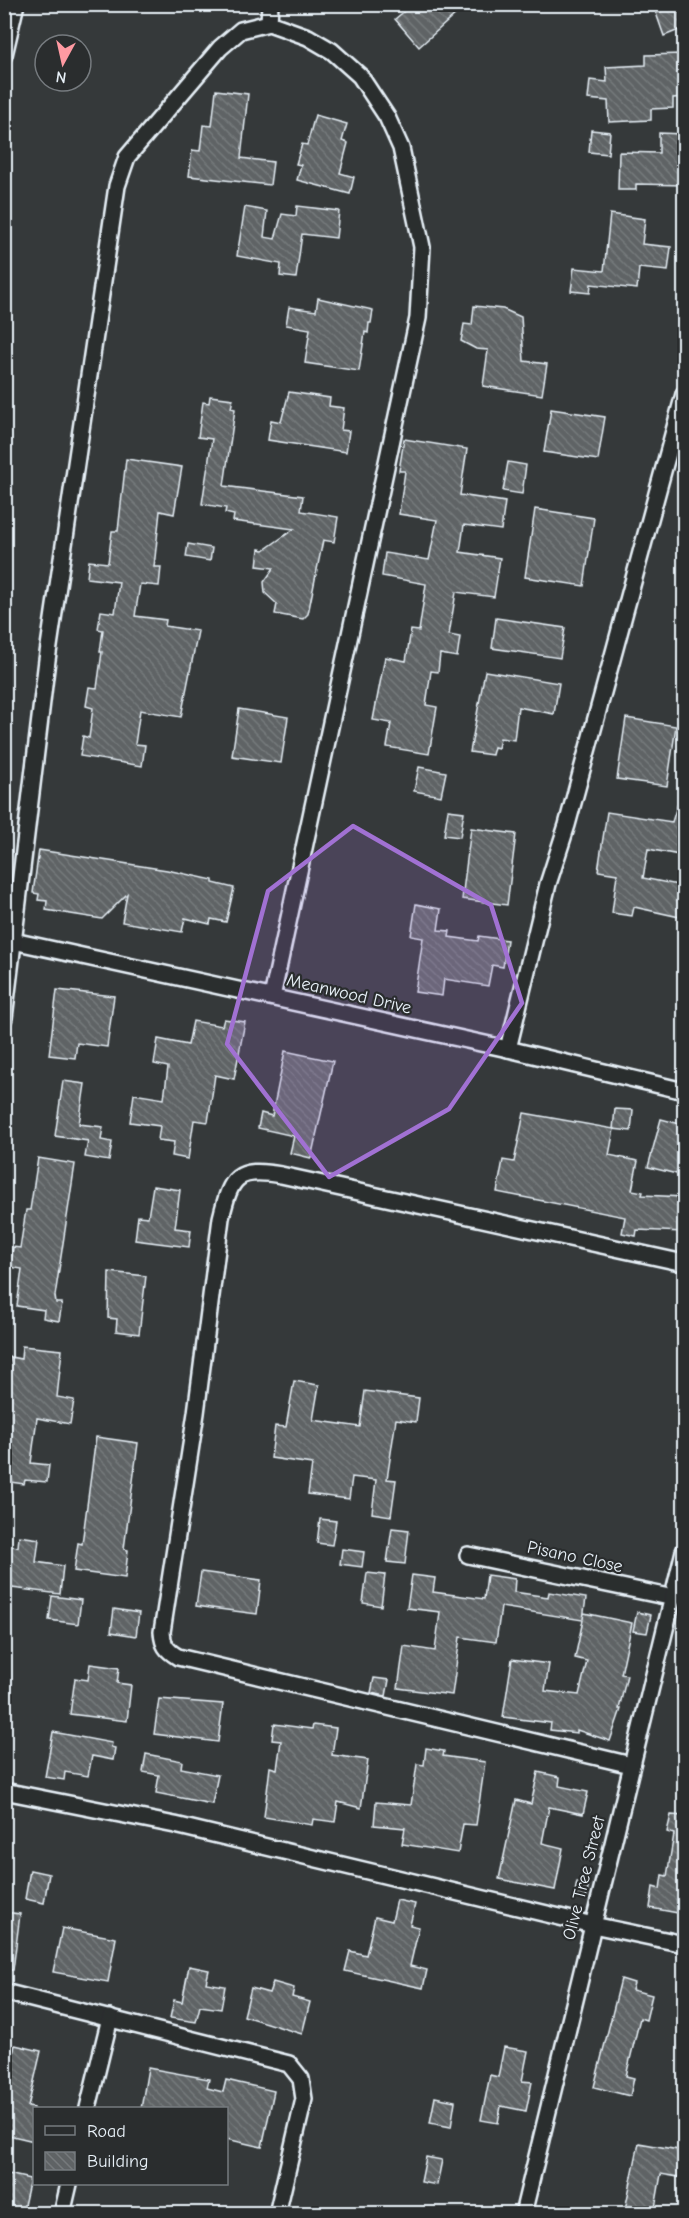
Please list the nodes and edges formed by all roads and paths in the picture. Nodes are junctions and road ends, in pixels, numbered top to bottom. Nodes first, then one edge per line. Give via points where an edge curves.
1 (16, 4) edge
2 (270, 4) edge
3 (269, 23) junction
4 (7, 35) edge
5 (4, 55) edge
6 (684, 394) edge
7 (10, 940) edge
8 (272, 997) junction
9 (4, 1018) edge
10 (508, 1049) junction
11 (684, 1091) edge
12 (684, 1263) edge
13 (684, 1551) edge
14 (468, 1555) dead end
15 (674, 1598) junction
16 (631, 1765) junction
17 (4, 1791) edge
18 (593, 1925) junction
19 (684, 1944) edge
20 (4, 1992) edge
21 (110, 2018) junction
22 (88, 2107) edge
23 (69, 2185) edge
24 (62, 2214) edge
25 (277, 2214) edge
26 (523, 2214) edge

1 - 4 street
2 - 3 street
3 - 7 street via 241,30 220,48 127,158 117,186
3 - 8 street via 308,37 332,51 360,76 387,117 401,148 422,247 418,318
4 - 5 street
6 - 10 street via 548,884
7 - 8 street, Meanwood Drive
7 - 9 street
8 - 10 street, Meanwood Drive
10 - 11 street, Meanwood Drive
12 - 16 street via 281,1175 249,1172 236,1177 221,1218 162,1632 168,1651 178,1657
13 - 15 street, Olive Tree Street
14 - 15 street, Pisano Close
15 - 16 street, Olive Tree Street
16 - 18 street, Olive Tree Street
17 - 18 street via 175,1824
18 - 19 street
18 - 26 street, Olive Tree Street
20 - 21 street
21 - 22 street
21 - 25 street via 289,2064 301,2079 304,2099
23 - 24 street

